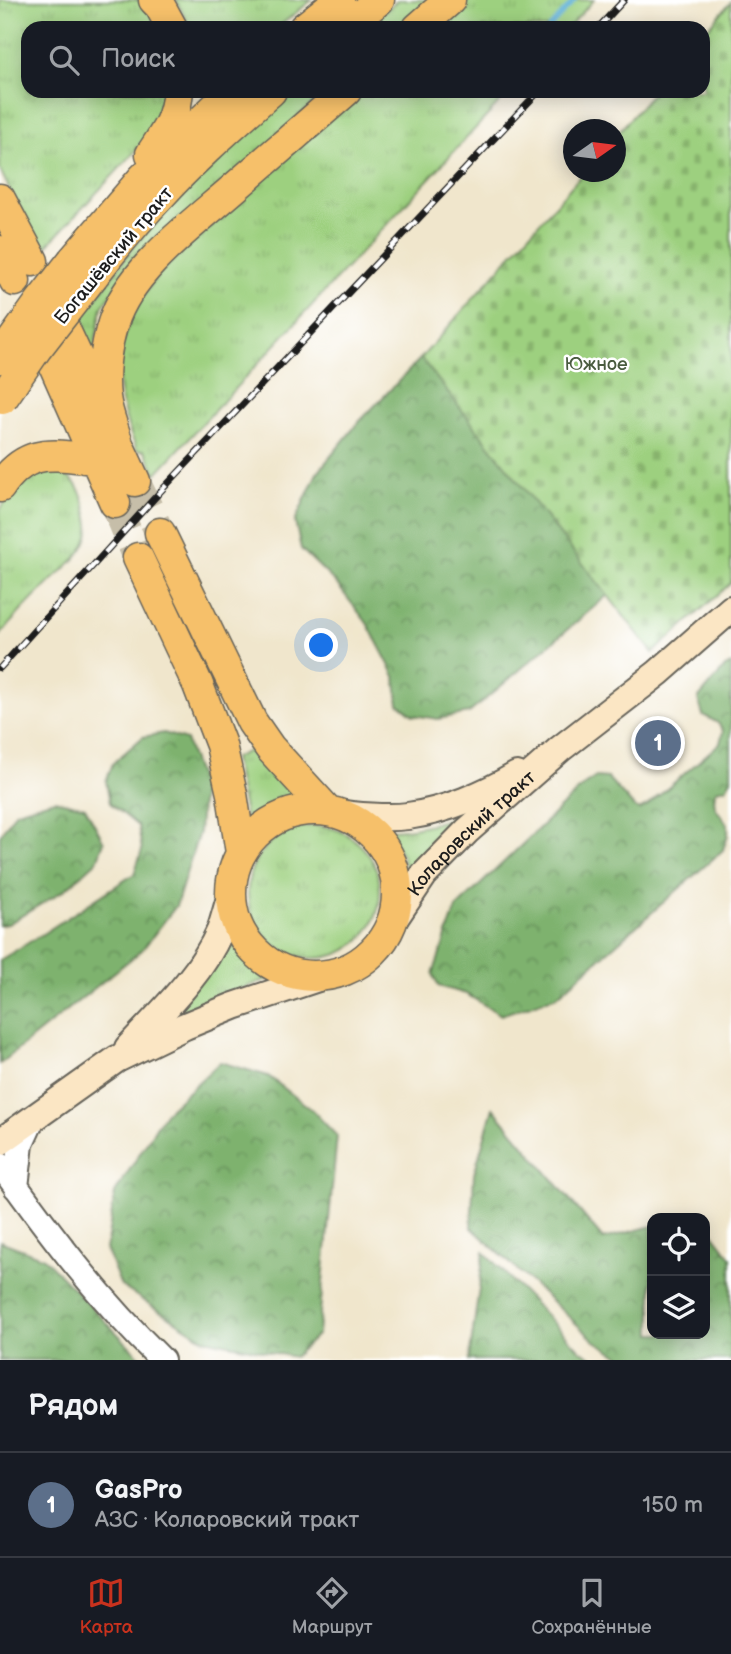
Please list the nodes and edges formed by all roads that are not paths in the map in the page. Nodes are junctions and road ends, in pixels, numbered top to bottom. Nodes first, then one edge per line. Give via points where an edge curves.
1 (154, 0) edge
2 (339, 0) edge
3 (379, 0) edge
4 (450, 0) edge
5 (168, 21) edge
6 (313, 21) edge
7 (354, 21) edge
8 (426, 21) edge
9 (177, 98) edge
10 (225, 98) edge
11 (263, 98) edge
12 (338, 98) edge
13 (0, 199) edge
14 (105, 220) junction
15 (0, 251) edge
16 (83, 268) junction
17 (64, 328) dead end
18 (50, 356) dead end
19 (0, 358) edge
20 (1, 400) edge
21 (107, 454) junction
22 (135, 481) tunnel mouth
23 (0, 487) edge
24 (115, 503) tunnel mouth
25 (160, 533) tunnel mouth
26 (138, 558) tunnel mouth
27 (731, 609) edge
28 (560, 749) junction
29 (334, 812) junction
30 (241, 853) junction
31 (231, 895) junction
32 (391, 924) junction
33 (327, 975) junction
34 (117, 1059) junction
35 (32, 1119) junction
36 (0, 1142) edge
37 (0, 1164) edge
38 (8, 1182) edge
39 (162, 1360) edge

1 - 5 main road
2 - 6 main road
3 - 7 main road
4 - 8 main road
9 - 14 main road via 170,126
10 - 14 main road, Богашёвский тракт
11 - 16 main road, Богашёвский тракт via 122,238
12 - 21 main road via 152,262 122,301 107,349
13 - 15 main road via 24,271
14 - 16 main road, Богашёвский тракт
16 - 19 main road, Богашёвский тракт, bridge via 40,302
16 - 20 main road, Богашёвский тракт, bridge via 44,339
17 - 21 main road
18 - 21 main road
21 - 22 main road
21 - 23 main road via 38,457 20,464
21 - 24 main road
25 - 29 main road via 252,722 279,759
26 - 30 main road via 221,745
27 - 28 main road, Коларовский тракт
28 - 29 main road, Коларовский тракт via 502,785 433,810 382,817
28 - 32 main road, Коларовский тракт via 443,855
29 - 30 main road via 298,811 271,822
29 - 32 main road via 362,824 378,839 393,865 398,895
30 - 31 main road
31 - 33 main road via 243,936 262,957 299,975
31 - 34 main road via 219,932 201,965
32 - 33 main road via 365,958
33 - 34 main road via 184,1026
34 - 35 main road
35 - 36 main road
35 - 38 street
37 - 38 street
38 - 39 street via 114,1312

